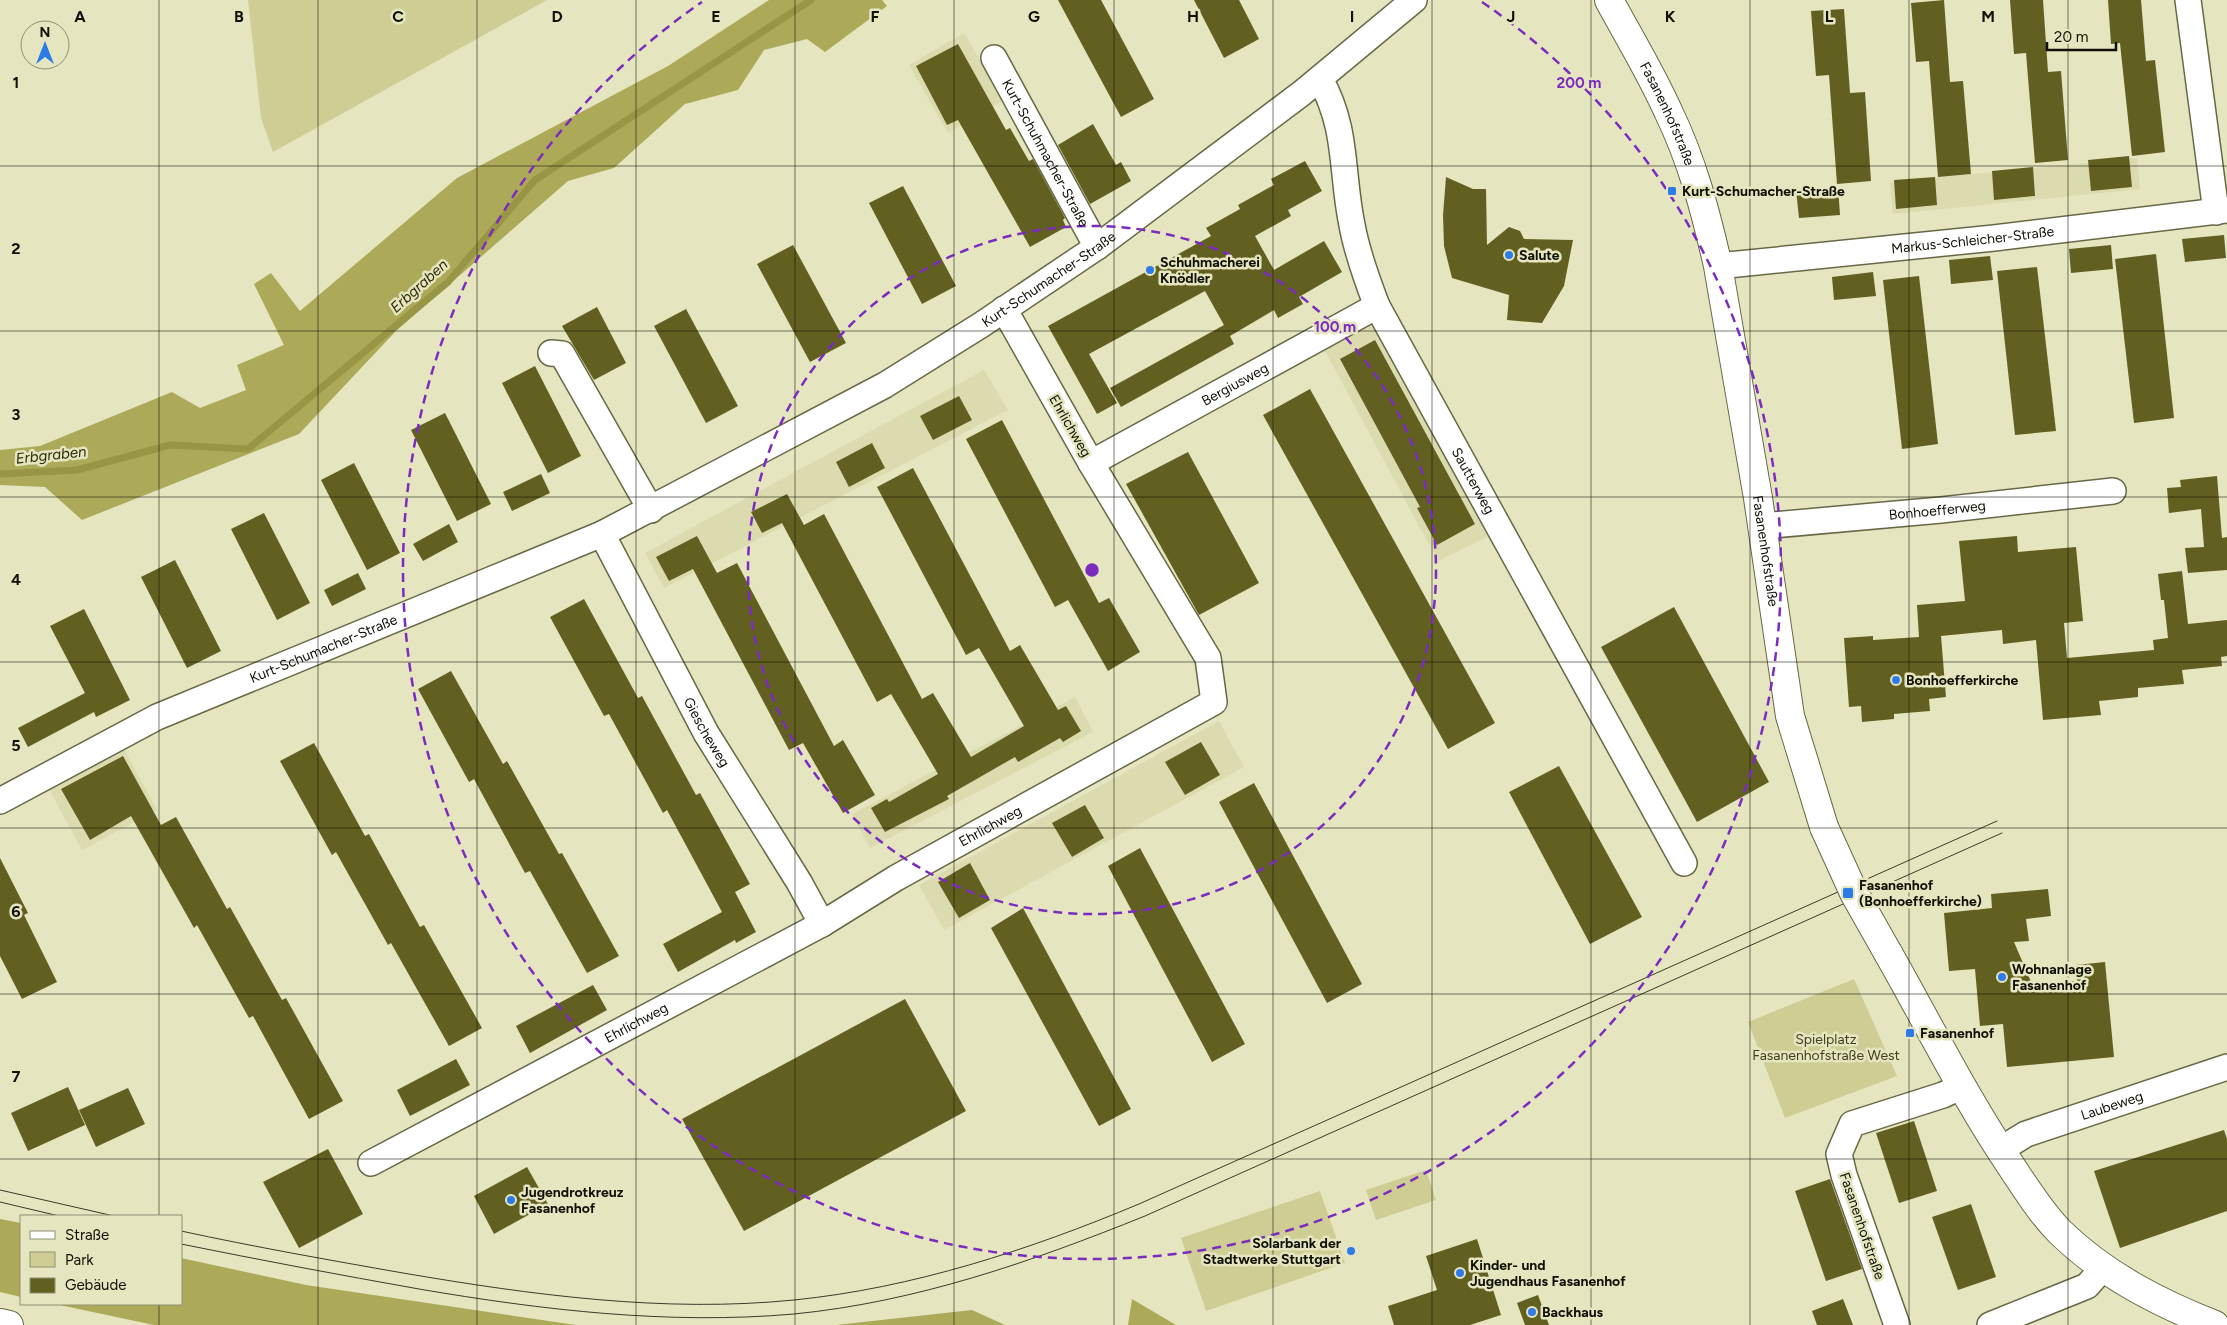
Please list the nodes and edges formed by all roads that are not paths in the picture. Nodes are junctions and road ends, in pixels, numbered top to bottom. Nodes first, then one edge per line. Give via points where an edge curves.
1 (1609, 0) edge
2 (2188, 0) edge
3 (1410, 1) edge
4 (994, 58) dead end
5 (1320, 79) junction
6 (2221, 211) edge
7 (1097, 247) junction
8 (1718, 266) junction
9 (1377, 306) junction
10 (1004, 309) junction
11 (551, 352) dead end
12 (1092, 463) junction
13 (2113, 491) dead end
14 (651, 510) junction
15 (1762, 526) junction
16 (602, 534) junction
17 (0, 801) edge
18 (1684, 862) dead end
19 (822, 924) junction
20 (2227, 1067) edge
21 (1962, 1086) junction
22 (2000, 1150) junction
23 (371, 1163) dead end
24 (2103, 1268) junction
25 (0, 1323) edge
26 (9, 1325) edge
27 (1897, 1325) edge
28 (1990, 1325) edge
29 (2215, 1325) edge

1 - 8 main road, Fasanenhofstraße via 1669,111 1692,171
2 - 6 street
3 - 5 street, Kurt-Schumacher-Straße
4 - 7 street, Kurt-Schuhmacher-Straße
5 - 7 street, Kurt-Schumacher-Straße
5 - 9 street, Sautterweg via 1332,101 1340,129 1352,225
6 - 8 street, Markus-Schleicher-Straße
7 - 10 street, Kurt-Schumacher-Straße
8 - 15 main road, Fasanenhofstraße
9 - 12 street, Bergiusweg
9 - 18 street, Sautterweg
10 - 12 street, Ehrlichweg
10 - 14 street, Kurt-Schumacher-Straße via 885,386
11 - 14 street via 562,354
12 - 19 street, Ehrlichweg via 1208,658 1214,702 896,878
13 - 15 street, Bonhoefferweg
14 - 16 street, Kurt-Schumacher-Straße
15 - 21 main road, Fasanenhofstraße, bridge via 1790,716 1824,826 1854,893
16 - 17 street, Kurt-Schumacher-Straße via 157,717
16 - 19 street, Giescheweg via 706,733
19 - 23 street, Ehrlichweg
20 - 22 street, Laubeweg via 2026,1134
21 - 22 main road, Fasanenhofstraße
21 - 27 street, Fasanenhofstraße via 1852,1124 1840,1154 1844,1175
22 - 24 main road, Fasanenhofstraße via 2059,1231
24 - 28 street via 2086,1286
24 - 29 main road, Fasanenhofstraße via 2181,1312
25 - 26 main road

